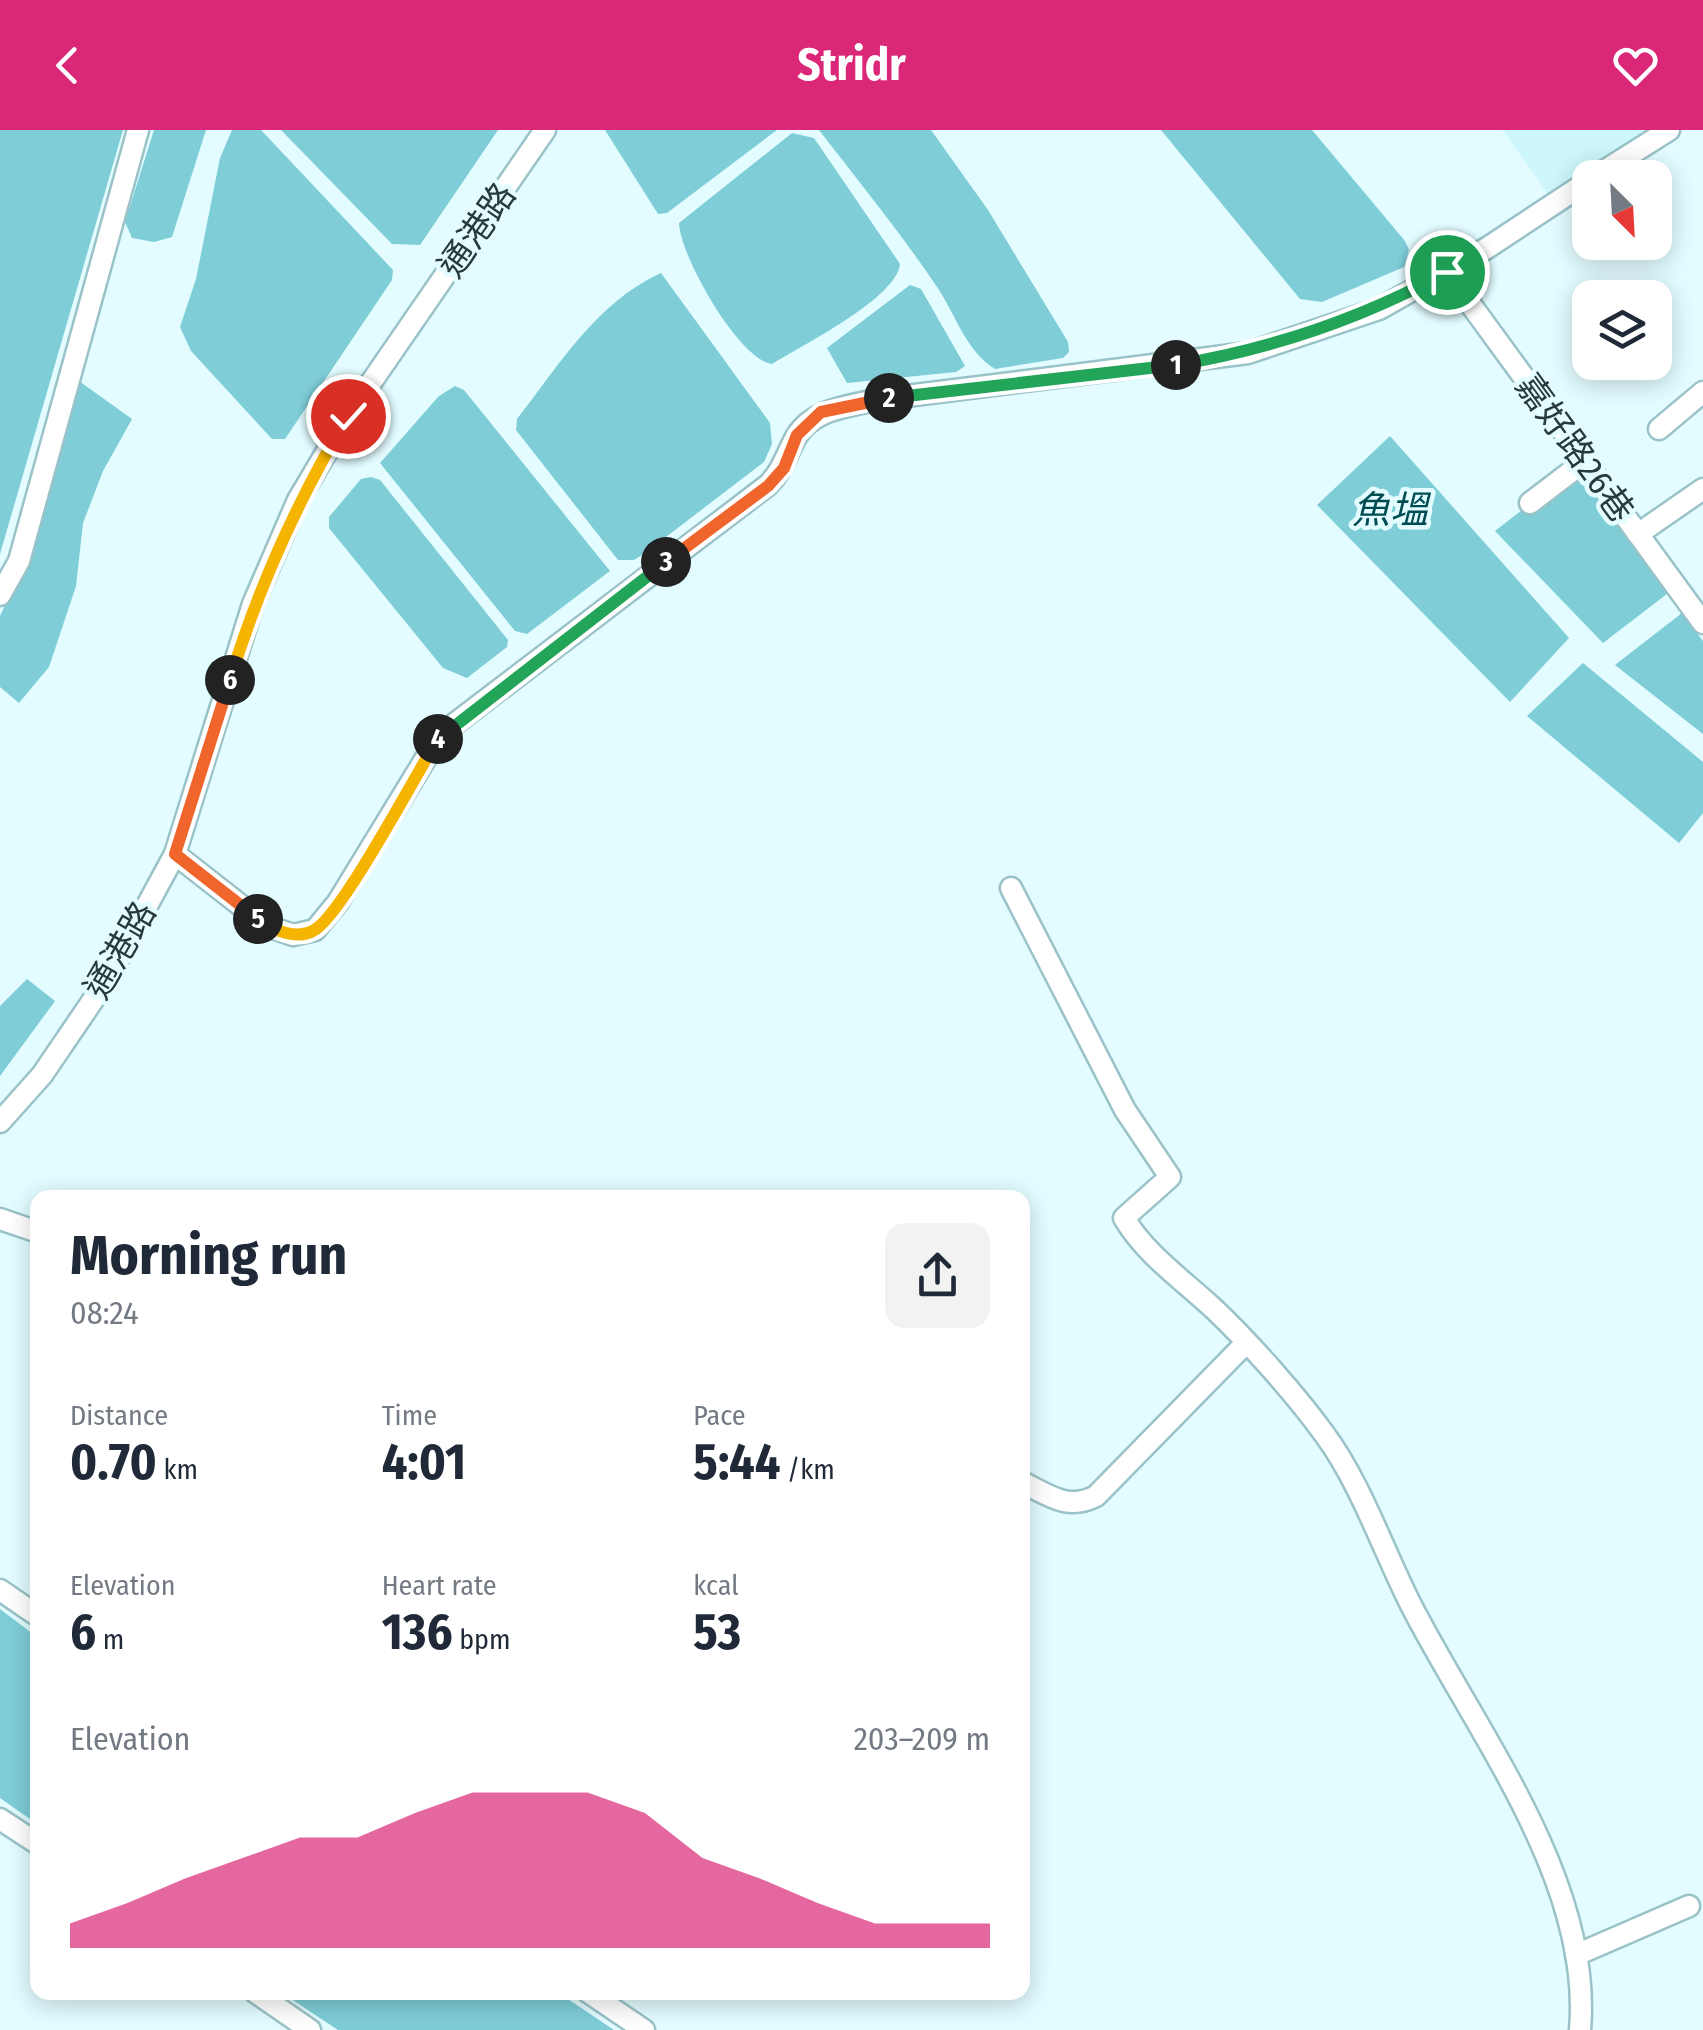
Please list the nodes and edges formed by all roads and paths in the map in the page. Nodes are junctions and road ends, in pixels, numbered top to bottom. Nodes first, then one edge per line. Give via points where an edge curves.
1 (138, 130) edge
2 (545, 130) edge
3 (1669, 130) edge
4 (1621, 160) edge
5 (1572, 191) edge
6 (1453, 268) junction
7 (1703, 392) edge
8 (1659, 429) dead end
9 (1585, 461) junction
10 (1703, 489) edge
11 (1530, 503) dead end
12 (1638, 534) junction
13 (0, 595) edge
14 (1703, 623) edge
15 (175, 854) junction
16 (1011, 888) dead end
17 (0, 1122) edge
18 (0, 1219) edge
19 (30, 1229) edge
20 (1245, 1344) junction
21 (1030, 1486) edge
22 (0, 1590) edge
23 (30, 1611) edge
24 (0, 1819) edge
25 (30, 1839) edge
26 (1689, 1906) dead end
27 (1576, 1955) junction
28 (267, 2000) edge
29 (600, 2000) edge
30 (310, 2030) edge
31 (644, 2030) edge
32 (1580, 2030) edge

1 - 13 street via 18,561
2 - 15 street, 通港路 via 348,416 298,500 253,604
3 - 4 street
5 - 6 street
6 - 9 street, 嘉好路26巷
6 - 15 street via 1379,309 1248,353 821,412 797,435 784,468 768,486 440,735 315,930 293,935 266,926
7 - 8 street
9 - 11 street
9 - 12 street, 嘉好路26巷
10 - 12 street
12 - 14 street, 嘉好路26巷
15 - 17 street, 通港路 via 106,980 42,1075
16 - 20 street via 1125,1110 1170,1177 1124,1218
18 - 19 street
20 - 21 street via 1096,1496 1080,1505
20 - 27 street via 1327,1436 1543,1848
22 - 23 street
24 - 25 street
26 - 27 street
27 - 32 street
28 - 30 street
29 - 31 street

